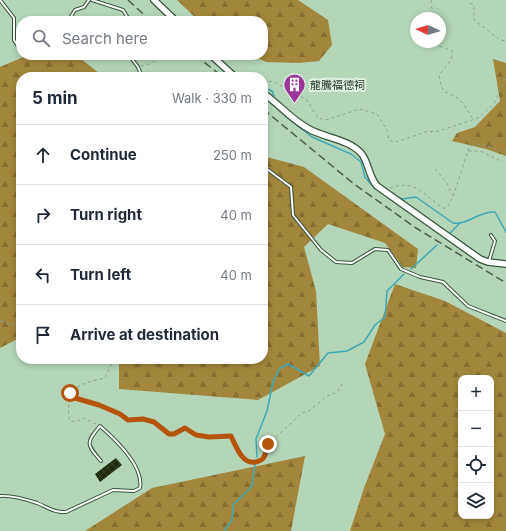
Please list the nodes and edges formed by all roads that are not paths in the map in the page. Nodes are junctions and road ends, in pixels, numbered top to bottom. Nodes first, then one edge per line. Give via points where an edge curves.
1 (0, 0) edge
2 (89, 0) edge
3 (92, 0) edge
4 (154, 0) edge
5 (71, 16) edge
6 (127, 16) edge
7 (171, 16) edge
8 (16, 43) edge
9 (133, 60) edge
10 (217, 60) edge
11 (140, 72) edge
12 (230, 72) edge
13 (268, 96) edge
14 (268, 170) edge
15 (491, 235) dead end
16 (488, 262) junction
17 (506, 264) edge
18 (506, 321) edge
19 (101, 461) dead end
20 (0, 496) edge

1 - 8 lane via 14,18
2 - 5 lane
3 - 6 lane via 123,10
4 - 7 street
9 - 11 lane
10 - 12 street
13 - 16 street via 309,130 345,143 363,154 372,180 383,191
14 - 18 lane via 291,187 293,215 321,250 336,262 352,263 375,250 388,250 401,269 420,277 443,282 468,306
15 - 16 lane via 495,241
16 - 17 street
19 - 20 lane via 90,448 90,437 100,426 134,463 141,480 140,488 134,491 113,490 66,512 58,513 9,495

